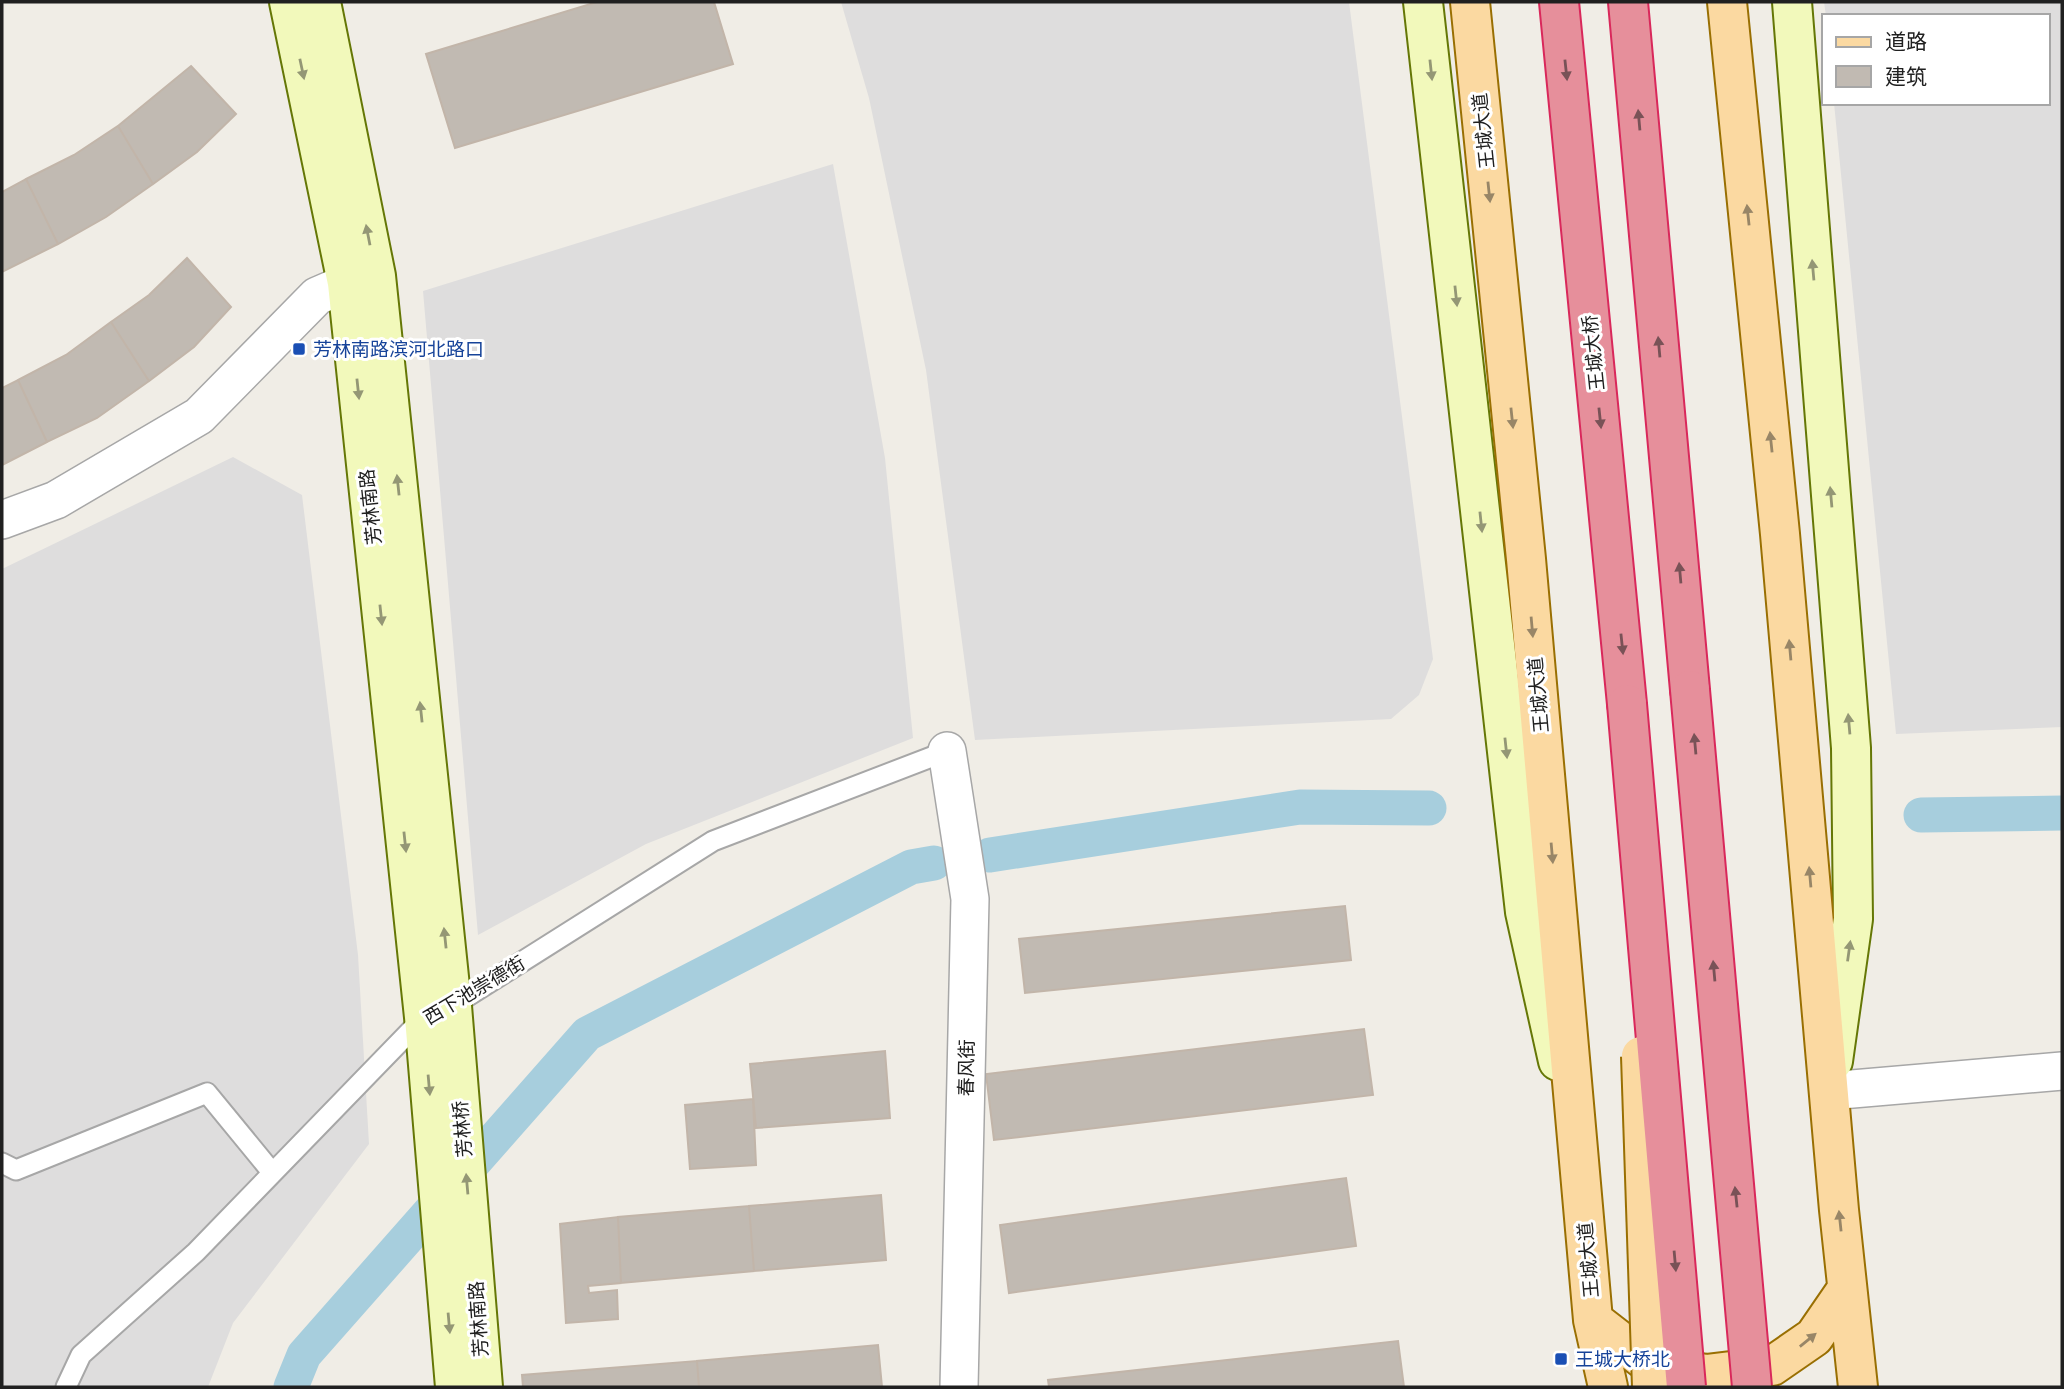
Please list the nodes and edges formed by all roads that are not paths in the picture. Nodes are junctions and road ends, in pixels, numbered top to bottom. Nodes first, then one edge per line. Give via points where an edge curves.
1 (289, 2) edge
2 (321, 2) edge
3 (1423, 2) edge
4 (1469, 2) edge
5 (1559, 2) edge
6 (1628, 2) edge
7 (1727, 2) edge
8 (1791, 2) edge
9 (361, 279) junction
10 (2, 520) edge
11 (1628, 704) junction
12 (947, 751) joint
13 (438, 1012) junction
14 (2062, 1071) edge
15 (1829, 1091) junction
16 (1579, 1160) junction
17 (2, 1163) edge
18 (271, 1171) junction
19 (1741, 1243) junction
20 (458, 1255) junction
21 (1847, 1289) junction
22 (1594, 1320) junction
23 (66, 1387) edge
24 (455, 1387) edge
25 (483, 1387) edge
26 (959, 1387) edge
27 (1608, 1387) edge
28 (1652, 1387) edge
29 (1686, 1387) edge
30 (1752, 1387) edge
31 (1762, 1387) edge
32 (1858, 1387) edge

1 -> 9 main road, 芳林南路
9 -> 2 main road, 芳林南路
3 -> 16 main road via 1525,912
4 -> 16 main road, 王城大道 via 1526,559
5 -> 11 highway, 王城大桥
19 -> 6 highway, bridge
15 -> 7 main road
15 -> 8 main road via 1853,919 1851,748
9 - 10 street via 317,296 199,416 56,500
9 - 13 main road, 芳林南路
11 - 28 main road, bridge
11 -> 29 highway, bridge
12 - 13 lane, 西下池崇德街 via 713,841
12 - 26 street, 春风街 via 971,899
13 - 18 lane, 西下池崇德街
13 - 20 main road, 芳林桥
14 - 15 street
21 -> 15 main road
16 - 22 main road, 王城大道
17 - 18 lane via 16,1170 207,1093
18 - 23 lane, 西下池崇德街 via 196,1252 81,1355
19 - 30 highway, bridge
19 - 31 main road, bridge
20 -> 24 main road, 芳林南路
20 - 25 main road, 芳林南路
22 -> 21 main road via 1651,1365 1706,1374 1772,1366 1814,1337
21 - 32 main road
22 - 27 main road, 王城大道

